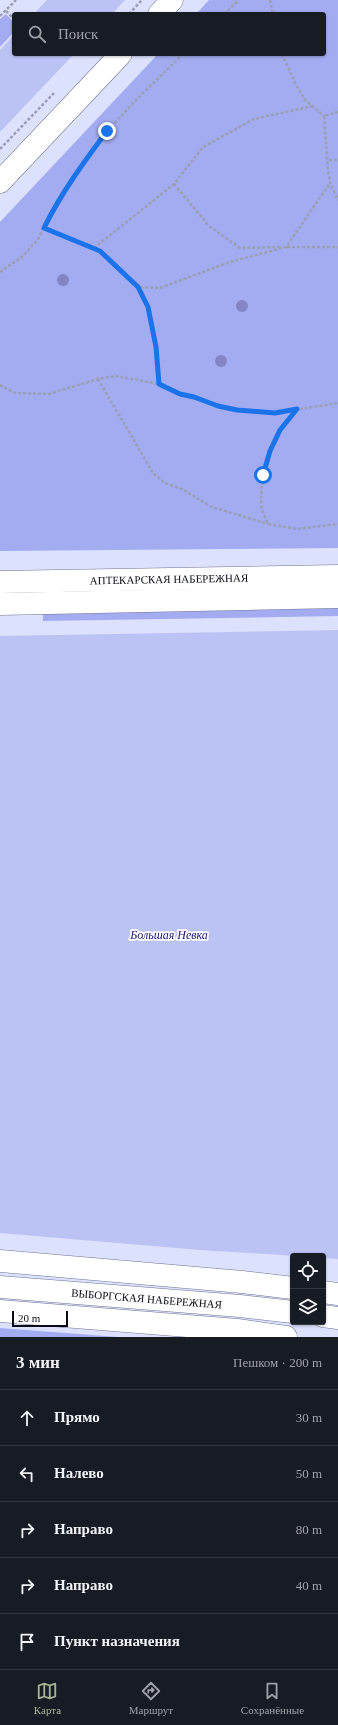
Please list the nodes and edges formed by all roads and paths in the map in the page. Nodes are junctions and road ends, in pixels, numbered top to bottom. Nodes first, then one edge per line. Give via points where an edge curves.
1 (16, 0) edge
2 (142, 0) edge
3 (172, 0) edge
4 (239, 0) edge
5 (270, 0) edge
6 (6, 11) junction
7 (131, 12) edge
8 (161, 12) edge
9 (226, 12) edge
10 (273, 12) edge
11 (0, 16) edge
12 (12, 17) edge
13 (119, 56) edge
14 (181, 56) edge
15 (283, 56) edge
16 (59, 88) dead end
17 (313, 106) junction
18 (338, 112) edge
19 (324, 116) junction
20 (0, 149) edge
21 (328, 160) junction
22 (338, 160) edge
23 (0, 182) edge
24 (330, 183) junction
25 (174, 184) junction
26 (338, 200) edge
27 (44, 228) junction
28 (286, 247) junction
29 (338, 247) edge
30 (94, 248) junction
31 (0, 272) edge
32 (138, 287) junction
33 (98, 379) junction
34 (159, 384) junction
35 (0, 385) edge
36 (338, 403) edge
37 (297, 409) junction
38 (268, 524) junction
39 (338, 524) edge
40 (338, 576) edge
41 (0, 582) edge
42 (338, 597) edge
43 (0, 604) edge
44 (0, 1261) edge
45 (0, 1287) edge
46 (290, 1288) edge
47 (326, 1292) edge
48 (338, 1294) edge
49 (0, 1311) edge
50 (290, 1312) edge
51 (326, 1316) edge
52 (338, 1318) edge
53 (242, 1334) edge
54 (286, 1337) edge

1 - 6 path
2 - 7 path
3 - 8 street
4 - 9 path
5 - 10 path
6 - 11 path
6 - 12 path
13 - 23 street
14 - 27 path via 107,131 76,173 52,210
15 - 17 path via 296,85
16 - 20 path
17 - 19 path
17 - 25 path via 254,119 203,147
18 - 19 path
19 - 21 path
21 - 22 path
21 - 24 path
24 - 26 path
24 - 28 path
25 - 28 path via 209,226 240,248
25 - 30 path
27 - 30 path
27 - 31 path via 38,239 22,256
28 - 29 path
28 - 32 path via 230,262 160,288
30 - 32 path
32 - 34 path via 148,307 156,347
33 - 34 path via 116,376
33 - 35 path via 50,394 15,393
33 - 38 path via 153,473 165,483 182,489 212,507
34 - 37 path via 180,394 237,410 275,413
36 - 37 path
37 - 38 path via 280,430 263,475 262,510
38 - 39 path via 297,529
40 - 41 street, АПТЕКАРСКАЯ НАБЕРЕЖНАЯ
42 - 43 street, АПТЕКАРСКАЯ НАБЕРЕЖНАЯ
44 - 46 street
45 - 50 street, ВЫБОРГСКАЯ НАБЕРЕЖНАЯ
47 - 48 street
49 - 53 street
51 - 52 street
53 - 54 street

